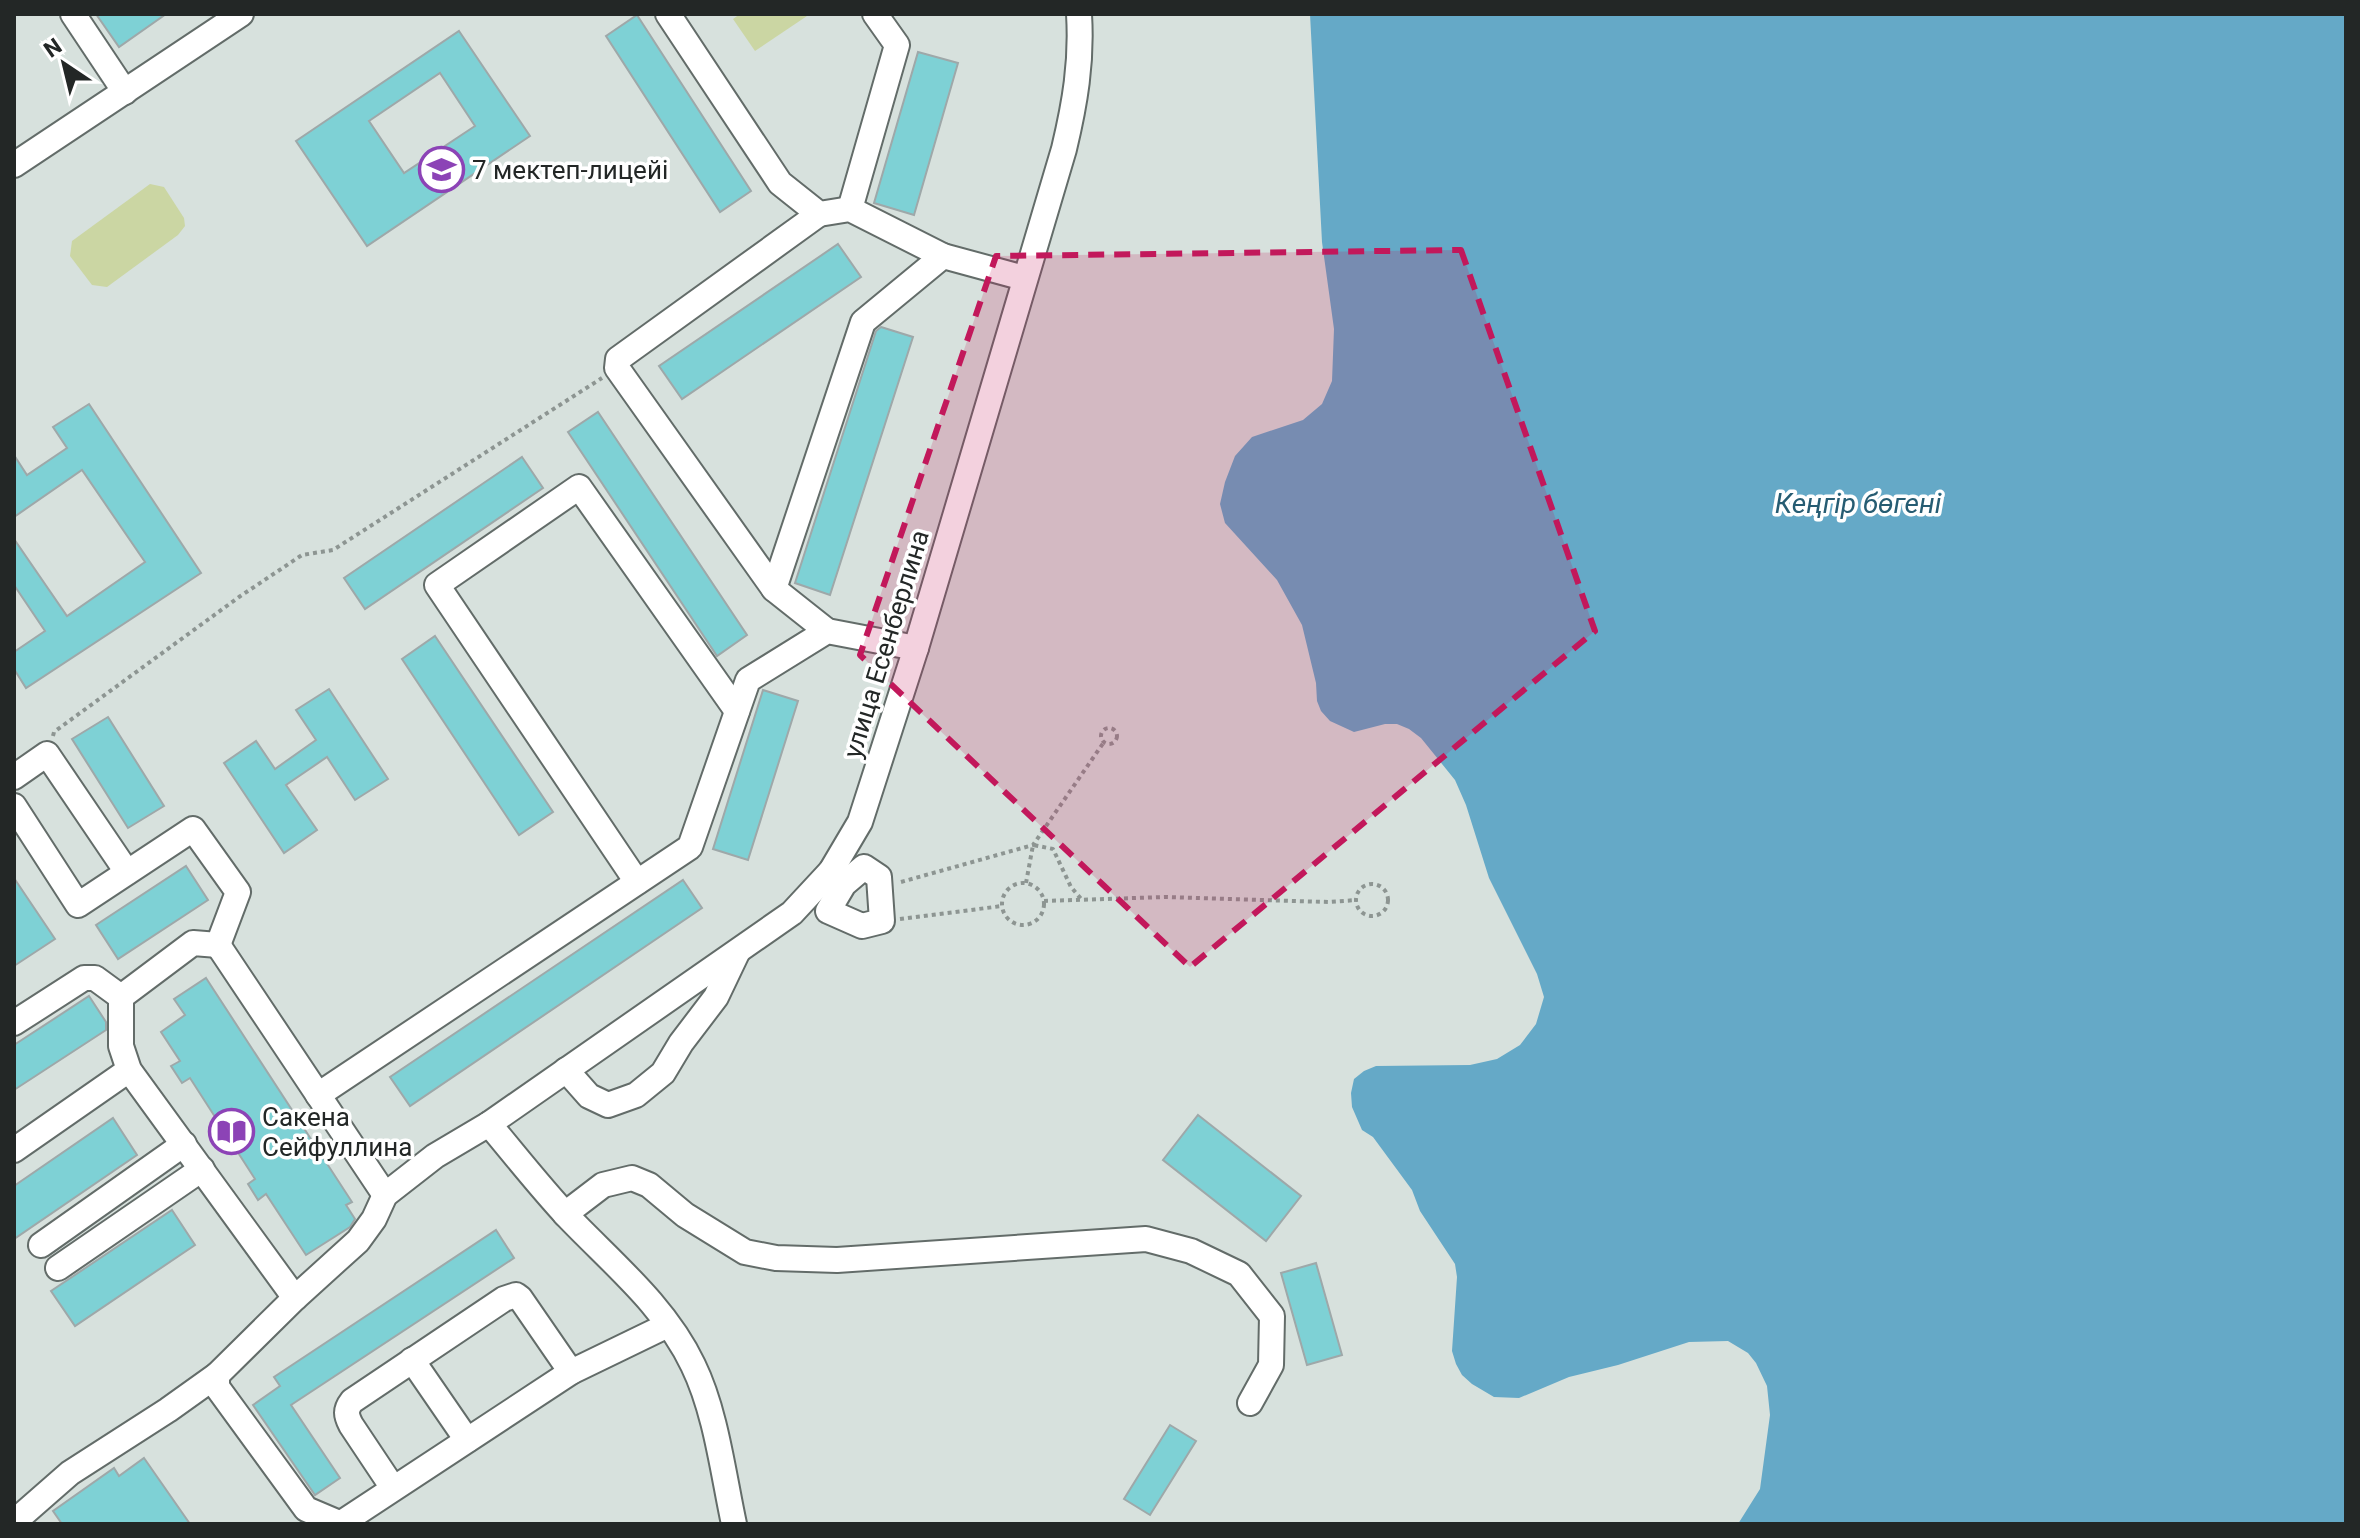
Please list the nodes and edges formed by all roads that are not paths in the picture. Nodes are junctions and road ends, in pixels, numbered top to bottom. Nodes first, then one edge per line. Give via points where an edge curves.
1 (73, 14) edge
2 (241, 14) edge
3 (668, 14) edge
4 (875, 14) edge
5 (1079, 14) edge
6 (125, 92) junction
7 (17, 156) edge
8 (850, 209) junction
9 (819, 214) junction
10 (943, 256) junction
11 (1024, 278) junction
12 (774, 589) junction
13 (827, 631) junction
14 (916, 648) junction
15 (737, 711) junction
16 (14, 777) edge
17 (14, 806) edge
18 (127, 872) junction
19 (838, 878) junction
20 (637, 882) junction
21 (218, 945) junction
22 (739, 950) junction
23 (121, 997) junction
24 (16, 1017) edge
25 (129, 1070) junction
26 (566, 1070) junction
27 (318, 1095) junction
28 (489, 1124) junction
29 (184, 1144) junction
30 (14, 1150) edge
31 (202, 1169) junction
32 (385, 1195) junction
33 (565, 1214) junction
34 (41, 1245) dead end
35 (58, 1268) dead end
36 (295, 1298) junction
37 (668, 1325) junction
38 (412, 1360) junction
39 (571, 1372) junction
40 (217, 1375) junction
41 (1250, 1403) dead end
42 (467, 1440) junction
43 (393, 1488) junction
44 (14, 1522) edge
45 (340, 1524) edge
46 (734, 1524) edge

1 - 6 street
2 - 6 street
3 - 9 street via 780,183
4 - 8 street via 897,45
5 - 11 street, улица Есенберлина via 1077,97
6 - 7 street
8 - 9 street
8 - 10 street
9 - 12 street via 618,359 617,368
10 - 11 street
10 - 12 street via 863,322
11 - 14 street, улица Есенберлина
12 - 13 street
13 - 14 street
13 - 15 street via 748,680
14 - 19 street, улица Есенберлина
15 - 20 street via 690,847
15 - 20 street via 579,487 437,585
16 - 18 street via 47,754
17 - 18 street via 78,905
18 - 21 street via 193,829 238,892
19 - 19 street via 828,911 862,926 882,921 879,877 864,867
19 - 22 street, улица Есенберлина
20 - 27 street
21 - 23 street via 193,943
21 - 27 street
22 - 26 street, улица Есенберлина
22 - 26 street via 716,997 663,1073 636,1095 608,1105 589,1096
23 - 24 street via 95,978 84,978
23 - 25 street via 121,1046
25 - 29 street
25 - 30 street
26 - 28 street, улица Есенберлина
27 - 32 street
28 - 32 street, улица Есенберлина via 435,1156
28 - 33 street
29 - 31 street
29 - 34 street
31 - 35 street
31 - 36 street
32 - 36 street via 358,1241
33 - 37 street
33 - 41 street via 603,1185 632,1178 745,1252 776,1258 837,1260 1146,1239 1191,1251 1239,1274 1272,1316 1271,1365
36 - 40 street
37 - 39 street
37 - 46 street via 693,1365 708,1405
38 - 39 street via 516,1295
38 - 42 street
38 - 43 street via 346,1409
39 - 42 street
40 - 44 street via 70,1473
40 - 45 street via 217,1387 306,1509
42 - 43 street
43 - 45 street

